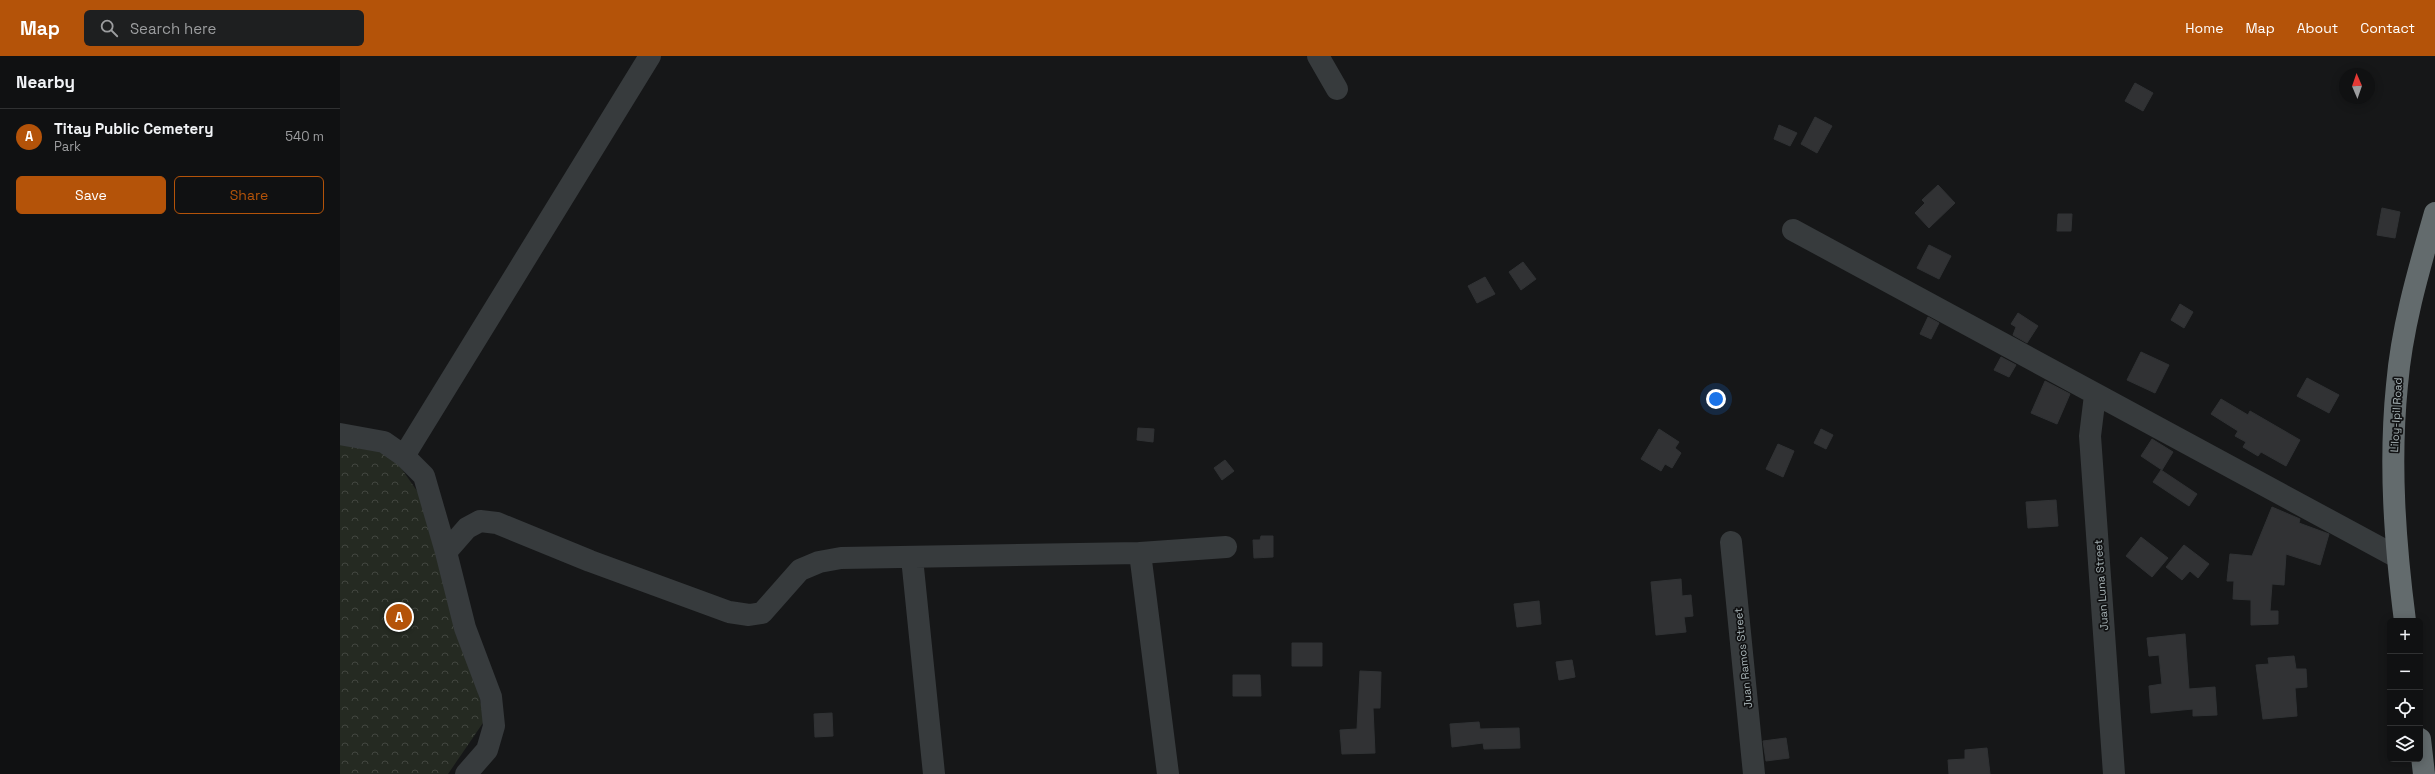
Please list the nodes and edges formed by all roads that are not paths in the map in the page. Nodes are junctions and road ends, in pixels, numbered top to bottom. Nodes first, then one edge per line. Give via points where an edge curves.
1 (650, 56) edge
2 (1318, 56) edge
3 (1337, 89) dead end
4 (2435, 213) edge
5 (1793, 230) dead end
6 (2095, 395) junction
7 (340, 434) edge
8 (404, 456) junction
9 (1731, 542) dead end
10 (1226, 547) dead end
11 (446, 552) junction
12 (1140, 553) junction
13 (2397, 557) junction
14 (912, 558) junction
15 (2405, 618) edge
16 (2423, 762) edge
17 (466, 774) edge
18 (934, 774) edge
19 (1168, 774) edge
20 (1754, 774) edge
21 (2114, 774) edge
22 (2424, 774) edge

1 - 8 street
2 - 3 street
4 - 13 highway, Liloy-Ipil Road via 2416,278 2397,384 2394,433
5 - 6 street
6 - 13 street
6 - 21 street, Juan Luna Street via 2090,436
7 - 8 street via 384,442
8 - 11 street via 424,476
9 - 20 street, Juan Ramos Street
10 - 12 street
11 - 14 street via 468,528 480,521 496,523 729,612 749,615 762,613 800,570 819,562 841,558
11 - 17 street via 465,628 491,697 494,726 487,750
12 - 14 street
12 - 19 street
13 - 15 highway, Liloy-Ipil Road
14 - 18 street
16 - 22 highway

